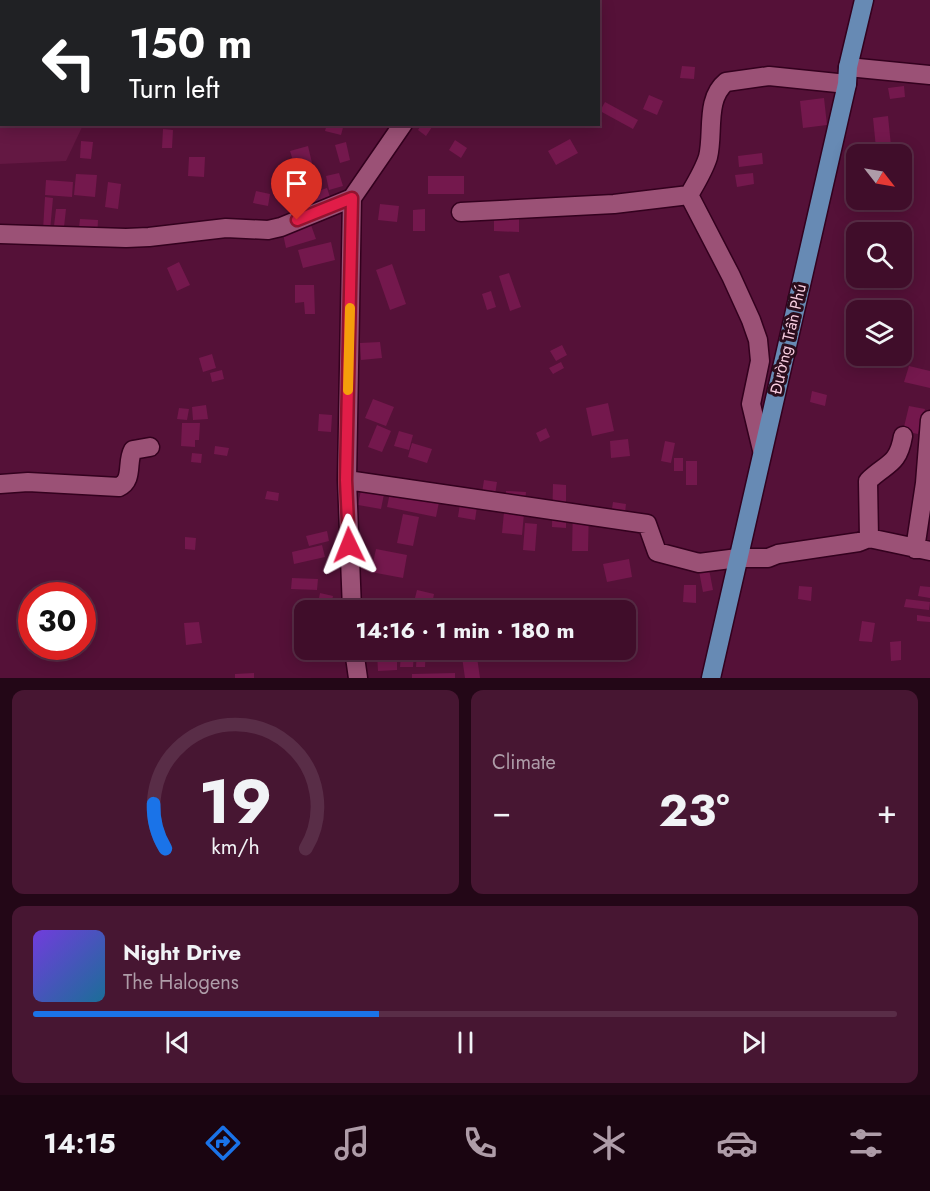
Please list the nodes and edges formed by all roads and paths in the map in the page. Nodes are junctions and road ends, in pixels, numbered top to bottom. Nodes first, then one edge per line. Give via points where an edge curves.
1 (864, 0) edge
2 (930, 75) edge
3 (847, 76) junction
4 (402, 126) edge
5 (689, 195) junction
6 (352, 198) junction
7 (461, 212) dead end
8 (0, 234) edge
9 (930, 420) edge
10 (903, 436) dead end
11 (150, 447) dead end
12 (762, 450) junction
13 (346, 480) junction
14 (0, 484) edge
15 (869, 538) junction
16 (923, 550) edge
17 (738, 558) junction
18 (352, 600) edge
19 (355, 660) edge
20 (358, 678) edge
21 (711, 678) edge

1 - 3 main road, Đường Trần Phú
2 - 3 street
3 - 5 street via 769,76 726,82 716,92 708,159
3 - 12 main road, Đường Trần Phú
4 - 6 street
5 - 7 street via 614,204
5 - 12 street via 731,276 758,340 760,361 751,404
6 - 8 street via 268,230 226,228 137,237
6 - 13 street
9 - 16 street
10 - 15 street via 895,459 868,481
11 - 14 street via 133,450 128,479 119,487
12 - 17 main road, Đường Trần Phú
13 - 17 street via 647,524 657,552 699,563
13 - 18 street
15 - 16 street
15 - 17 street via 768,558
17 - 21 main road, Đường Trần Phú
19 - 20 street

